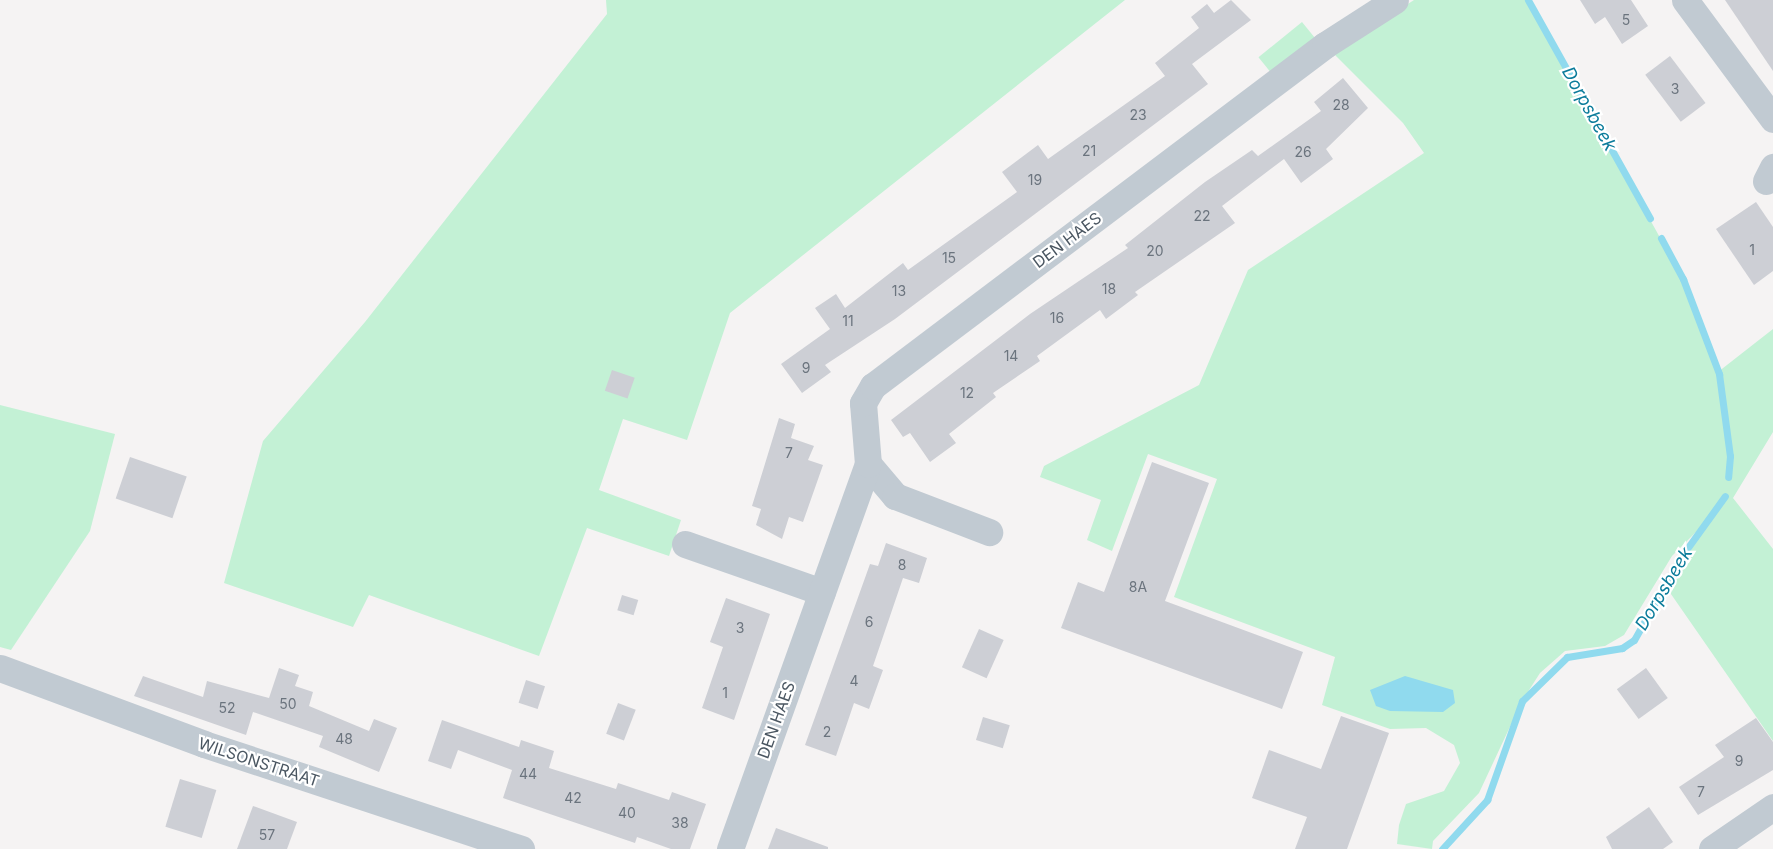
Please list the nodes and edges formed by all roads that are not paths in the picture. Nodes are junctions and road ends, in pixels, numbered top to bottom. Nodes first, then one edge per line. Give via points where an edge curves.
1 (1395, 0) edge
2 (1685, 0) edge
3 (1773, 119) edge
4 (868, 464) junction
5 (989, 532) dead end
6 (686, 544) dead end
7 (822, 591) junction
8 (0, 669) edge
9 (1773, 807) edge
10 (521, 849) edge
11 (730, 849) edge
12 (1712, 849) edge

1 - 4 street, DEN HAES via 1325,45 873,386 863,403
2 - 3 street
4 - 5 street via 895,496
4 - 7 street, DEN HAES
6 - 7 street
7 - 11 street, DEN HAES
8 - 10 street, WILSONSTRAAT via 204,744
9 - 12 street

